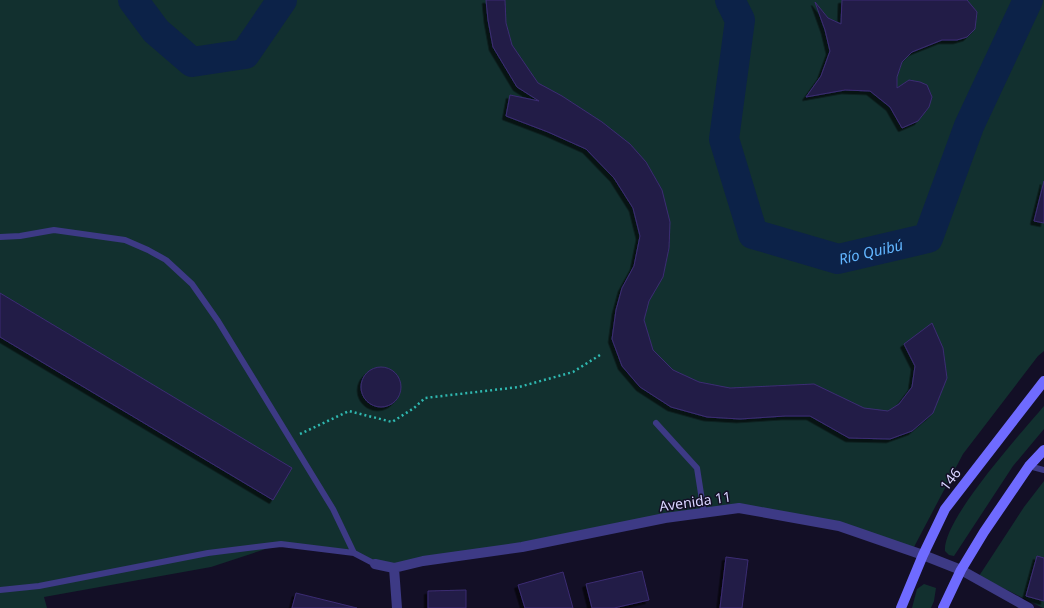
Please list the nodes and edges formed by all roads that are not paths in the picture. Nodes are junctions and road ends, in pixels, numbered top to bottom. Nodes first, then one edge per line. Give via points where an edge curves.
1 (0, 237) edge
2 (1044, 381) edge
3 (656, 423) dead end
4 (1044, 450) edge
5 (1029, 466) junction
6 (1044, 470) edge
7 (704, 513) junction
8 (354, 553) junction
9 (923, 555) junction
10 (374, 564) joint
11 (394, 568) junction
12 (961, 570) junction
13 (0, 590) edge
14 (397, 608) edge
15 (902, 608) edge
16 (943, 608) edge
17 (1030, 608) edge

1 - 8 lane via 54,230 117,238 166,260 192,284 218,321 333,509
2 - 9 main road, 146 via 945,509
3 - 7 lane via 697,468
4 - 5 main road
5 - 6 lane
5 - 12 main road
7 - 9 street, Avenida 11 via 739,508 838,526
7 - 11 street, Avenida 11
8 - 10 lane
8 - 13 lane via 282,544 208,553 39,586
9 - 12 street, Avenida 11
9 - 15 main road, 146
10 - 11 street, Avenida 11
11 - 14 street
12 - 16 main road
12 - 17 street, Avenida 11

